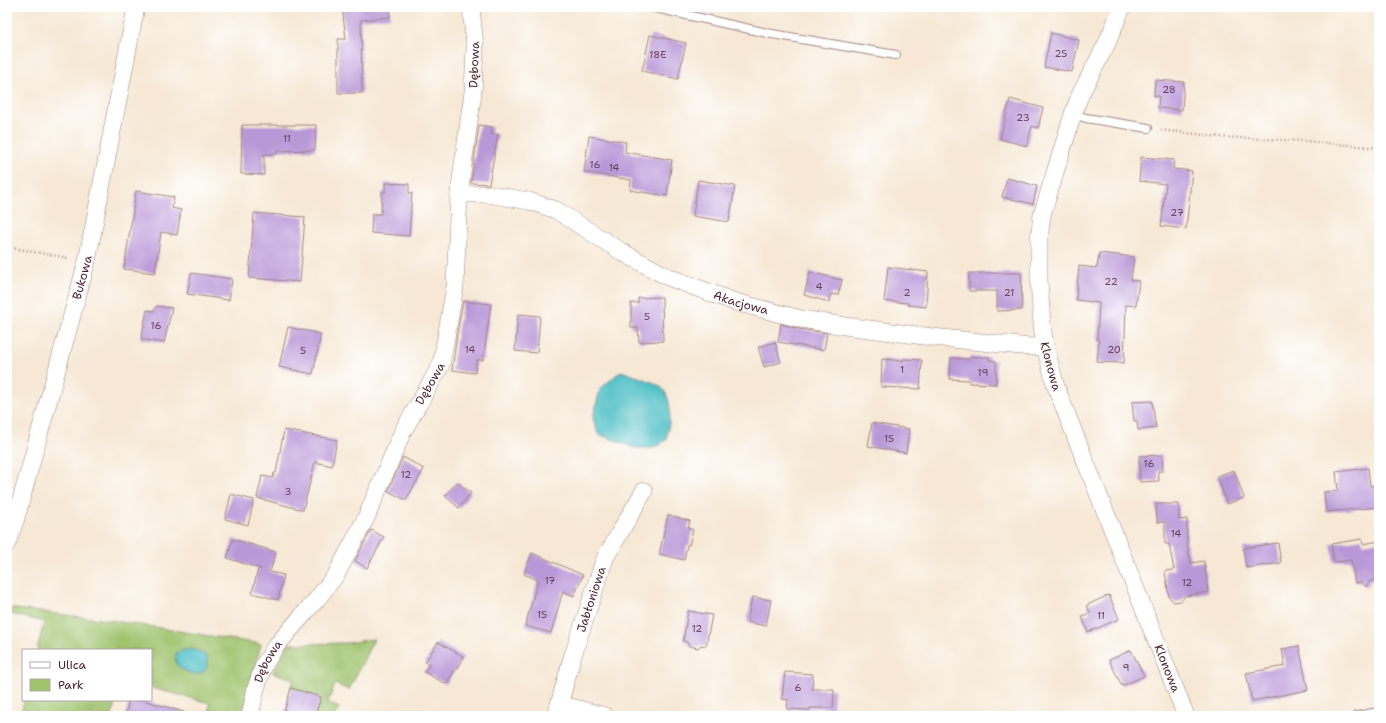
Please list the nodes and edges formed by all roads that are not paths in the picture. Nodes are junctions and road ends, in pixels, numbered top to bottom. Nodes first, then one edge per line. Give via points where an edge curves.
1 (136, 7) edge
2 (471, 7) edge
3 (651, 7) edge
4 (1122, 7) edge
5 (896, 55) dead end
6 (1073, 114) junction
7 (1148, 128) road end
8 (459, 194) junction
9 (1045, 346) junction
10 (644, 491) dead end
11 (7, 543) edge
12 (558, 710) edge
13 (1379, 712) edge
14 (250, 716) edge
15 (605, 716) edge
16 (1186, 716) edge
17 (1357, 716) edge

1 - 11 street, Bukowa via 87,261
2 - 8 street, Dębowa via 475,46 473,92
3 - 5 lane via 772,34
4 - 6 street, Klonowa
6 - 7 lane
6 - 9 street, Klonowa via 1042,215 1039,239 1039,280
8 - 9 street, Akacjowa via 488,194 528,201 556,210 622,252 668,277 742,303 845,326 932,337
8 - 14 street, Dębowa via 455,287 441,365 404,431 366,518 336,575 275,647 264,665
9 - 16 street, Klonowa via 1056,387
10 - 12 street, Jabłoniowa via 605,558
12 - 15 street
13 - 17 lane

